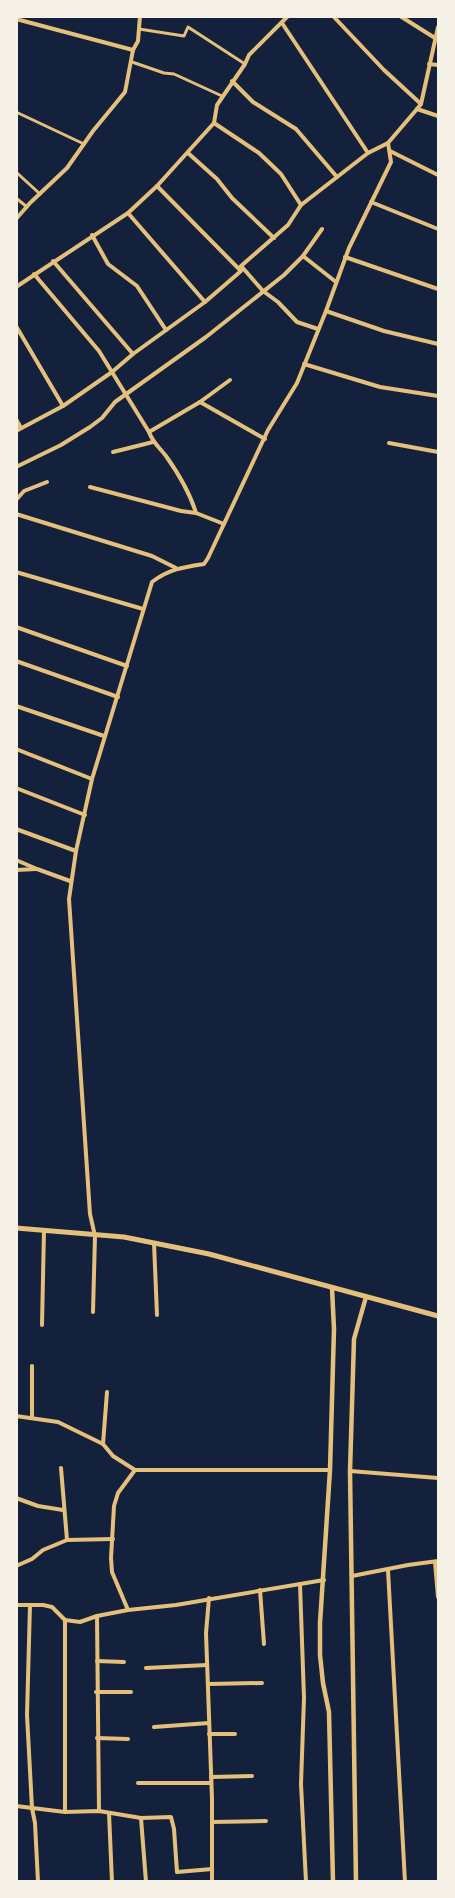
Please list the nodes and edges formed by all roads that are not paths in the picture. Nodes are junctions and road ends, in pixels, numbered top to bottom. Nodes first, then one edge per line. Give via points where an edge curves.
1 (140, 16) edge
2 (288, 16) edge
3 (333, 16) edge
4 (400, 16) edge
5 (16, 19) edge
6 (282, 23) junction
7 (438, 27) edge
8 (139, 28) junction
9 (435, 38) junction
10 (133, 51) junction
11 (132, 62) junction
12 (245, 64) junction
13 (429, 64) junction
14 (438, 65) edge
15 (232, 81) junction
16 (222, 96) junction
17 (421, 104) junction
18 (417, 109) junction
19 (16, 112) edge
20 (438, 116) edge
21 (214, 123) junction
22 (388, 143) junction
23 (84, 144) junction
24 (390, 151) junction
25 (188, 153) junction
26 (368, 153) junction
27 (16, 172) edge
28 (438, 175) edge
29 (337, 177) junction
30 (158, 186) junction
31 (40, 194) junction
32 (16, 198) edge
33 (371, 202) junction
34 (301, 205) junction
35 (27, 207) junction
36 (128, 213) junction
37 (17, 216) edge
38 (322, 228) dead end
39 (438, 229) edge
40 (92, 235) junction
41 (274, 238) junction
42 (303, 256) junction
43 (345, 257) junction
44 (53, 261) junction
45 (241, 268) junction
46 (34, 274) junction
47 (336, 282) junction
48 (16, 286) edge
49 (438, 289) edge
50 (263, 291) junction
51 (205, 302) junction
52 (327, 311) junction
53 (16, 326) edge
54 (318, 329) junction
55 (166, 330) junction
56 (438, 344) edge
57 (133, 354) junction
58 (304, 364) junction
59 (112, 372) junction
60 (230, 380) dead end
61 (126, 395) junction
62 (438, 396) edge
63 (200, 402) junction
64 (63, 406) junction
65 (16, 419) edge
66 (21, 428) junction
67 (16, 431) edge
68 (149, 432) junction
69 (265, 439) junction
70 (153, 442) junction
71 (389, 443) dead end
72 (113, 452) dead end
73 (438, 452) edge
74 (16, 467) edge
75 (47, 482) dead end
76 (90, 487) dead end
77 (16, 500) edge
78 (196, 513) junction
79 (16, 514) edge
80 (224, 524) junction
81 (176, 568) junction
82 (16, 572) edge
83 (143, 609) junction
84 (16, 627) edge
85 (16, 661) edge
86 (127, 666) junction
87 (118, 697) junction
88 (16, 706) edge
89 (104, 736) junction
90 (16, 748) edge
91 (92, 779) junction
92 (16, 788) edge
93 (85, 815) junction
94 (16, 829) edge
95 (76, 851) junction
96 (16, 860) edge
97 (37, 869) junction
98 (16, 870) edge
99 (70, 880) junction
100 (16, 1228) edge
101 (44, 1230) junction
102 (95, 1236) junction
103 (154, 1243) junction
104 (332, 1288) junction
105 (366, 1297) junction
106 (93, 1312) dead end
107 (157, 1315) dead end
108 (438, 1316) edge
109 (42, 1325) dead end
110 (32, 1366) dead end
111 (106, 1392) dead end
112 (16, 1416) edge
113 (32, 1417) junction
114 (103, 1444) junction
115 (61, 1468) dead end
116 (135, 1470) junction
117 (330, 1470) junction
118 (350, 1471) junction
119 (438, 1478) edge
120 (16, 1498) edge
121 (63, 1510) junction
122 (113, 1539) junction
123 (67, 1540) junction
124 (437, 1562) edge
125 (16, 1566) edge
126 (388, 1570) junction
127 (352, 1576) junction
128 (324, 1580) junction
129 (300, 1584) junction
130 (261, 1590) junction
131 (438, 1597) edge
132 (209, 1598) junction
133 (16, 1605) edge
134 (30, 1605) junction
135 (128, 1610) junction
136 (97, 1616) junction
137 (65, 1620) junction
138 (264, 1644) dead end
139 (97, 1661) junction
140 (124, 1662) dead end
141 (207, 1665) junction
142 (146, 1668) dead end
143 (262, 1683) dead end
144 (208, 1684) junction
145 (96, 1692) junction
146 (131, 1692) dead end
147 (209, 1723) junction
148 (154, 1727) dead end
149 (209, 1734) junction
150 (235, 1734) dead end
151 (97, 1738) junction
152 (128, 1739) dead end
153 (252, 1776) dead end
154 (211, 1777) junction
155 (138, 1783) dead end
156 (211, 1783) junction
157 (16, 1806) edge
158 (32, 1808) junction
159 (99, 1811) junction
160 (65, 1812) junction
161 (109, 1813) junction
162 (141, 1818) junction
163 (266, 1821) dead end
164 (212, 1822) junction
165 (212, 1869) junction
166 (38, 1881) edge
167 (112, 1881) edge
168 (146, 1881) edge
169 (212, 1881) edge
170 (306, 1881) edge
171 (333, 1881) edge
172 (356, 1881) edge
173 (405, 1881) edge

1 - 8 street
2 - 6 street
3 - 17 street
4 - 9 street
5 - 10 street
6 - 12 street via 249,55
6 - 26 street
7 - 9 street
8 - 10 street
8 - 12 street via 184,36 188,27
9 - 13 street
10 - 11 street
11 - 16 street via 174,74
11 - 23 street via 125,92
12 - 15 street
13 - 14 street
13 - 17 street
15 - 16 street
15 - 29 street via 253,102 296,129
16 - 21 street
17 - 18 street
18 - 20 street
18 - 22 street
19 - 23 street
21 - 25 street
21 - 34 street via 259,153 281,174
22 - 24 street
22 - 26 street
23 - 31 street via 68,168
24 - 28 street
24 - 33 street via 391,162
25 - 30 street
25 - 41 street
26 - 29 street
27 - 31 street
29 - 34 street
30 - 36 street
30 - 45 street
31 - 35 street
32 - 35 street
33 - 39 street
33 - 43 street
34 - 41 street
35 - 37 street
36 - 40 street
36 - 51 street
38 - 42 street
40 - 44 street
40 - 55 street via 108,264 137,286
41 - 45 street
42 - 47 street
42 - 50 street
43 - 47 street
43 - 49 street
44 - 46 street
44 - 57 street
45 - 50 street
45 - 51 street
46 - 48 street
46 - 59 street
47 - 52 street
50 - 54 street via 297,322
50 - 61 street
51 - 55 street
52 - 54 street
52 - 56 street
53 - 64 street
54 - 58 street
55 - 57 street
57 - 59 street
58 - 62 street via 380,387
58 - 69 street
59 - 61 street
59 - 64 street
60 - 63 street
61 - 68 street
61 - 74 street via 90,427
63 - 68 street
63 - 69 street
64 - 66 street
65 - 66 street
66 - 67 street
68 - 70 street
69 - 80 street
70 - 72 street
70 - 78 street via 191,497
71 - 73 street
75 - 77 street via 24,491
76 - 78 street
78 - 80 street
79 - 81 street via 153,556
80 - 81 street via 204,564
81 - 83 street via 152,582
82 - 83 street
83 - 86 street
84 - 86 street
85 - 87 street
86 - 87 street
87 - 89 street
88 - 89 street
89 - 91 street
90 - 91 street
91 - 93 street
92 - 93 street
93 - 95 street
94 - 95 street
95 - 99 street
96 - 97 street
97 - 98 street
97 - 99 street
99 - 102 street via 90,1214
100 - 101 main road
101 - 102 main road
101 - 109 street
102 - 103 main road
102 - 106 street
103 - 104 main road
103 - 107 street
104 - 105 main road
104 - 117 street
105 - 108 main road
105 - 118 street via 354,1340
110 - 113 street
111 - 114 street
112 - 113 street
113 - 114 street via 58,1422
114 - 116 street via 113,1456
115 - 121 street
116 - 117 street
116 - 122 street via 118,1493
117 - 128 street
118 - 119 street
118 - 127 street
120 - 121 street
121 - 123 street
122 - 123 street
122 - 135 street via 112,1572
123 - 125 street
124 - 126 street
124 - 131 street
126 - 127 street
126 - 173 street
127 - 172 street
128 - 129 street
128 - 171 street via 320,1655 329,1712
129 - 130 street
129 - 170 street via 304,1698 301,1784
130 - 132 street
130 - 138 street
132 - 135 street
132 - 141 street
133 - 134 street
134 - 137 street via 52,1607
134 - 158 street via 27,1715
135 - 136 street
136 - 137 street via 80,1622
136 - 139 street
137 - 160 street
139 - 140 street
139 - 145 street
141 - 142 street
141 - 144 street
143 - 144 street
144 - 147 street
145 - 146 street
145 - 151 street
147 - 148 street
147 - 149 street
149 - 150 street
149 - 154 street
151 - 152 street
151 - 159 street
153 - 154 street
154 - 156 street
155 - 156 street
156 - 164 street
157 - 158 street
158 - 160 street
158 - 166 street
159 - 160 street
159 - 161 street
161 - 162 street
161 - 167 street
162 - 165 street via 172,1818 177,1872
162 - 168 street
163 - 164 street
164 - 165 street
165 - 169 street

